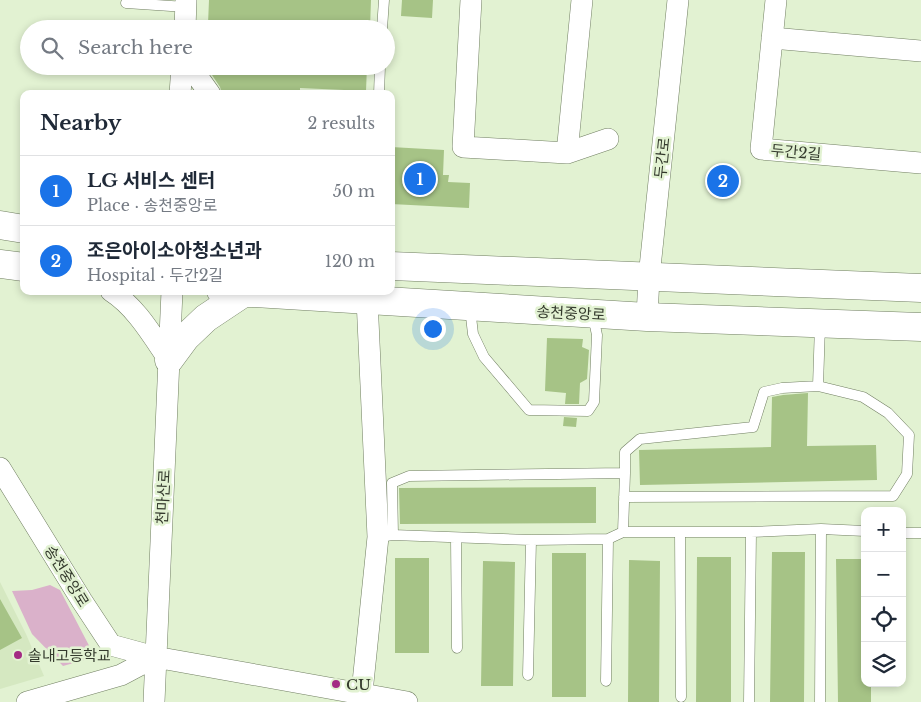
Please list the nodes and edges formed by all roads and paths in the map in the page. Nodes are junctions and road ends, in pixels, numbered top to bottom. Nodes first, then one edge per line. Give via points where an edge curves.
1 (384, 0) edge
2 (471, 0) edge
3 (582, 0) edge
4 (678, 0) edge
5 (776, 0) edge
6 (126, 3) dead end
7 (186, 4) edge
8 (185, 20) edge
9 (383, 20) edge
10 (772, 38) junction
11 (921, 51) edge
12 (181, 75) edge
13 (196, 75) edge
14 (380, 75) edge
15 (180, 90) edge
16 (207, 90) edge
17 (379, 90) edge
18 (608, 139) dead end
19 (567, 153) junction
20 (921, 163) edge
21 (0, 225) edge
22 (20, 228) edge
23 (0, 264) edge
24 (20, 266) edge
25 (395, 266) edge
26 (650, 277) junction
27 (921, 288) edge
28 (117, 295) edge
29 (172, 295) edge
30 (230, 295) edge
31 (290, 295) edge
32 (367, 299) junction
33 (470, 307) junction
34 (593, 314) junction
35 (647, 317) junction
36 (820, 324) junction
37 (921, 327) edge
38 (169, 360) junction
39 (818, 386) junction
40 (0, 468) edge
41 (625, 473) junction
42 (624, 497) junction
43 (821, 530) junction
44 (861, 531) edge
45 (623, 532) junction
46 (680, 532) junction
47 (751, 532) junction
48 (906, 532) edge
49 (921, 533) edge
50 (385, 536) junction
51 (456, 538) junction
52 (531, 540) junction
53 (608, 540) junction
54 (457, 648) dead end
55 (155, 656) junction
56 (528, 675) dead end
57 (606, 681) dead end
58 (681, 697) dead end
59 (362, 698) edge
60 (27, 702) edge
61 (154, 702) edge
62 (406, 702) edge
63 (749, 702) edge
64 (820, 702) edge

1 - 9 lane
2 - 19 street via 463,147
3 - 19 street
4 - 26 street, 두간로
5 - 10 street, 두간2길
6 - 7 lane
7 - 8 street
10 - 11 street
10 - 20 street, 두간2길 via 761,149
12 - 15 street
13 - 16 street
14 - 17 lane
18 - 19 street
21 - 22 street
23 - 24 street
25 - 26 street
26 - 27 street
26 - 35 street, 두간로
28 - 38 street via 142,321
29 - 38 street, 천마산로
30 - 38 street via 186,337
31 - 32 street, 송천중앙로
32 - 33 street, 송천중앙로
32 - 50 street
33 - 34 street, 송천중앙로
33 - 34 lane via 473,334 484,357 528,410 540,411 588,411 594,402 597,336
34 - 35 street, 송천중앙로
35 - 36 street, 송천중앙로
36 - 37 street, 송천중앙로
36 - 39 lane
38 - 55 street, 천마산로
39 - 41 lane via 764,392 753,427 640,439 625,452
39 - 42 lane via 863,397 888,413 909,435 906,474 893,496
40 - 55 street, 송천중앙로 via 111,645
41 - 42 lane
41 - 50 lane via 409,476 392,483
42 - 45 lane
43 - 44 lane
43 - 47 lane
43 - 64 lane
45 - 46 lane
45 - 53 lane
46 - 47 lane
46 - 58 lane
47 - 63 lane
48 - 49 lane
50 - 51 lane
50 - 59 street
51 - 52 lane
51 - 54 lane
52 - 53 lane
52 - 56 lane
53 - 57 lane
55 - 59 street, 송천중앙로
55 - 60 street via 121,675
55 - 61 street, 천마산로
59 - 62 street, 송천중앙로

